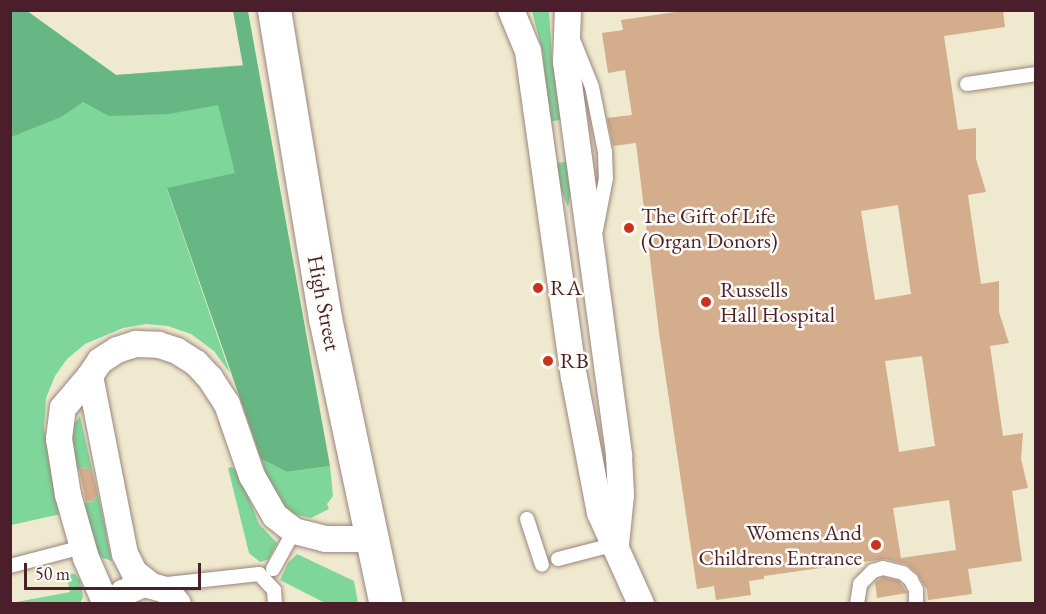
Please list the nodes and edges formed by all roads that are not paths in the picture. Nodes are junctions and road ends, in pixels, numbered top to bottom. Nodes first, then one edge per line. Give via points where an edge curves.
1 (274, 10) edge
2 (511, 10) edge
3 (567, 19) edge
4 (1035, 74) edge
5 (967, 84) dead end
6 (90, 376) junction
7 (527, 519) dead end
8 (294, 531) junction
9 (372, 538) junction
10 (616, 544) junction
11 (83, 547) junction
12 (558, 559) dead end
13 (542, 565) dead end
14 (10, 566) edge
15 (273, 569) junction
16 (92, 571) junction
17 (259, 574) junction
18 (153, 585) junction
19 (275, 597) edge
20 (386, 600) edge
21 (97, 603) edge
22 (106, 603) edge
23 (115, 603) edge
24 (178, 603) edge
25 (641, 603) edge
26 (857, 603) edge
27 (916, 603) edge

1 - 9 main road, High Street via 325,318
2 - 10 street via 528,51 585,443 600,513
3 - 10 street via 566,62 619,456 621,495
4 - 5 lane
6 - 8 street via 100,361 136,344 159,345 196,363 226,404 264,499 275,516
6 - 11 street via 63,408 59,439 68,495
6 - 18 street via 126,554 134,572
7 - 13 lane
8 - 9 street via 325,539
8 - 15 lane
9 - 20 main road, High Street
10 - 12 lane
10 - 25 street via 626,576
11 - 14 lane
11 - 16 street
15 - 17 lane
15 - 19 lane
16 - 21 lane
16 - 22 street
17 - 18 lane
17 - 19 lane
18 - 23 street via 133,586
18 - 24 street via 166,590
26 - 27 lane via 860,584 883,568 903,573 911,580

